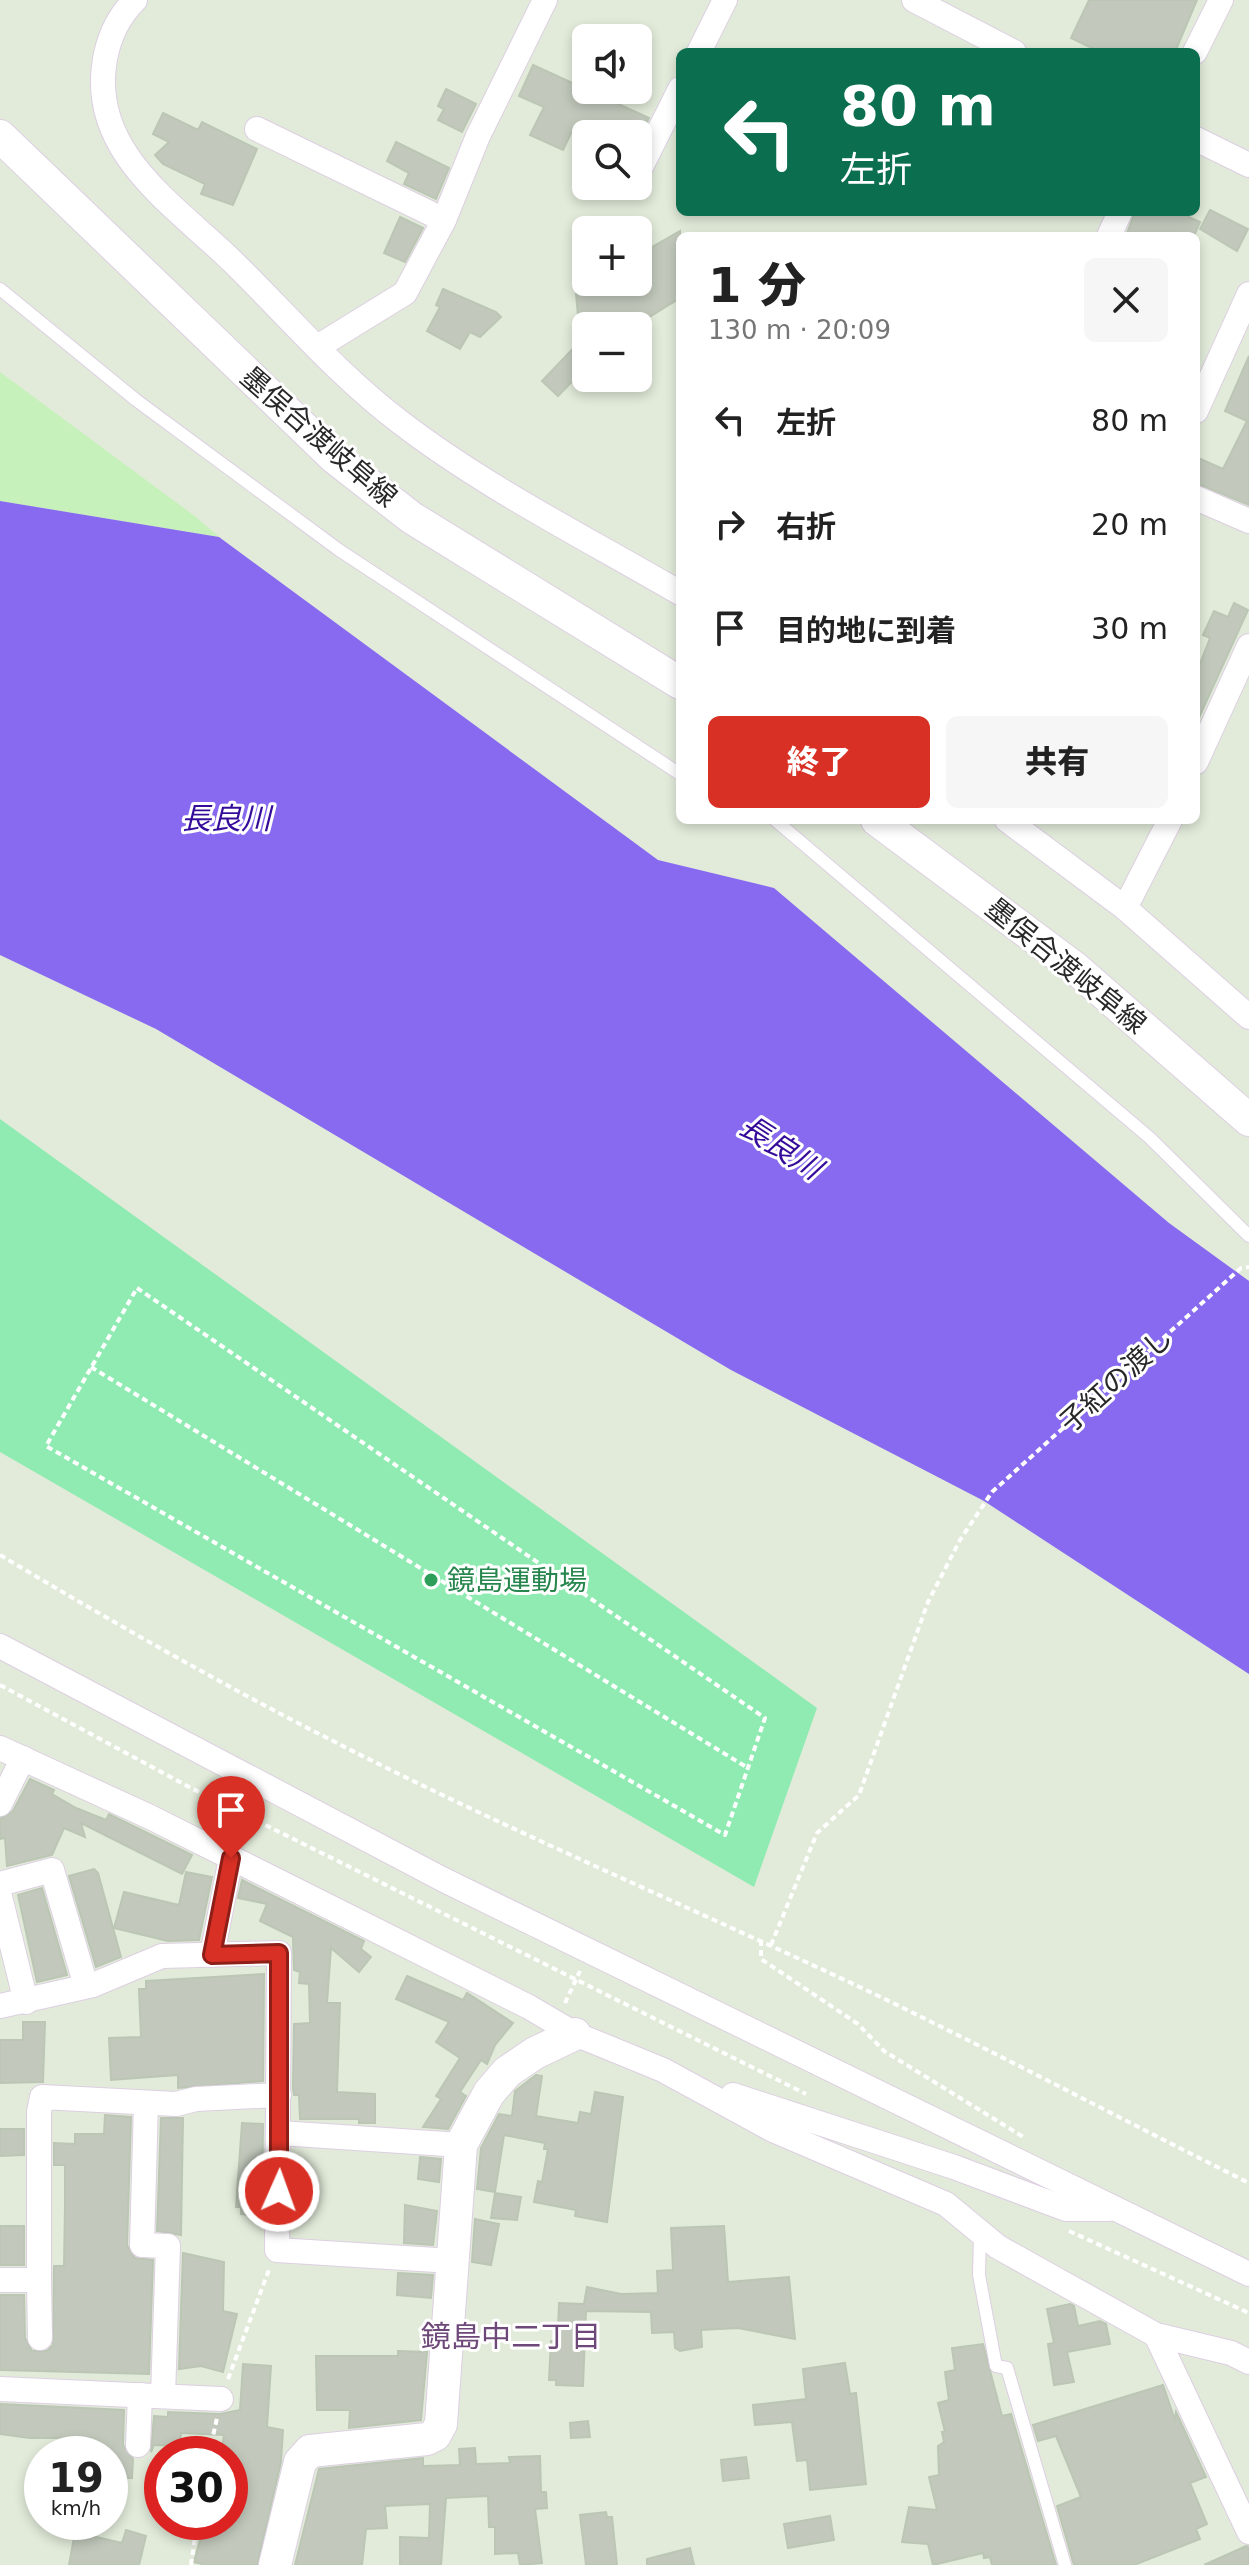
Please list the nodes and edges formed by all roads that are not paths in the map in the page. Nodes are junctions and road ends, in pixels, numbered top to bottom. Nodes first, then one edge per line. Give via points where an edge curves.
1 (135, 0) edge
2 (545, 0) edge
3 (725, 0) edge
4 (914, 0) edge
5 (1221, 0) edge
6 (701, 48) edge
7 (1006, 48) edge
8 (1197, 48) edge
9 (676, 97) edge
10 (257, 129) dead end
11 (0, 136) edge
12 (1200, 141) edge
13 (652, 145) edge
14 (1249, 165) edge
15 (444, 220) junction
16 (0, 289) edge
17 (1249, 294) edge
18 (319, 346) junction
19 (1200, 402) edge
20 (1200, 500) edge
21 (1249, 521) edge
22 (676, 591) edge
23 (1249, 646) edge
24 (676, 681) edge
25 (1200, 753) edge
26 (676, 771) edge
27 (780, 824) edge
28 (882, 824) edge
29 (1012, 824) edge
30 (1168, 824) edge
31 (1125, 908) junction
32 (1249, 1017) edge
33 (1249, 1120) edge
34 (1249, 1236) edge
35 (0, 1646) edge
36 (0, 1748) edge
37 (23, 1758) junction
38 (0, 1804) edge
39 (231, 1858) junction
40 (0, 1884) edge
41 (0, 1897) edge
42 (212, 1955) junction
43 (86, 1986) junction
44 (26, 2002) junction
45 (0, 2006) edge
46 (566, 2029) junction
47 (663, 2070) junction
48 (279, 2095) junction
49 (146, 2103) junction
50 (280, 2133) junction
51 (461, 2145) junction
52 (1117, 2209) junction
53 (980, 2234) junction
54 (452, 2261) junction
55 (1249, 2274) edge
56 (0, 2280) edge
57 (39, 2280) junction
58 (1156, 2335) junction
59 (40, 2338) dead end
60 (1249, 2362) edge
61 (0, 2389) edge
62 (152, 2395) junction
63 (221, 2399) road end
64 (138, 2445) dead end
65 (1249, 2532) edge
66 (275, 2565) edge
67 (1065, 2565) edge

1 - 18 street via 123,12 108,46 101,84 111,133 148,184
2 - 15 street via 478,136
3 - 6 street
4 - 7 street
5 - 8 street
9 - 13 street
10 - 15 street
11 - 24 main road, 墨俣合渡岐阜線 via 335,458 412,518
12 - 14 street
15 - 18 street via 405,293
16 - 26 lane via 136,400 339,550
17 - 19 street
18 - 22 street via 390,414 464,466
20 - 21 street
23 - 25 street
27 - 34 lane via 1150,1138
28 - 33 main road, 墨俣合渡岐阜線 via 1075,968
29 - 31 street
30 - 31 street
31 - 32 street
35 - 52 street via 221,1766
36 - 37 street
37 - 38 street
37 - 39 street
39 - 42 street
39 - 46 street
40 - 43 street via 52,1870
41 - 44 street
42 - 43 street via 162,1956
42 - 48 street via 279,1953
43 - 44 street
44 - 45 street
46 - 47 street
46 - 51 main road via 507,2072 489,2093
47 - 52 street via 1066,2209
47 - 53 street via 773,2130 946,2204
48 - 49 street
48 - 50 street
49 - 57 street via 42,2097
49 - 62 street via 142,2245 168,2246
50 - 51 street
50 - 54 street via 277,2250
51 - 54 main road
52 - 55 street
53 - 58 street
53 - 67 lane via 979,2275 996,2366 1007,2368
54 - 66 main road via 441,2424 435,2435 310,2451 300,2462
56 - 57 street
57 - 59 street
58 - 60 street
58 - 65 street
61 - 62 street
62 - 63 street
62 - 64 street

